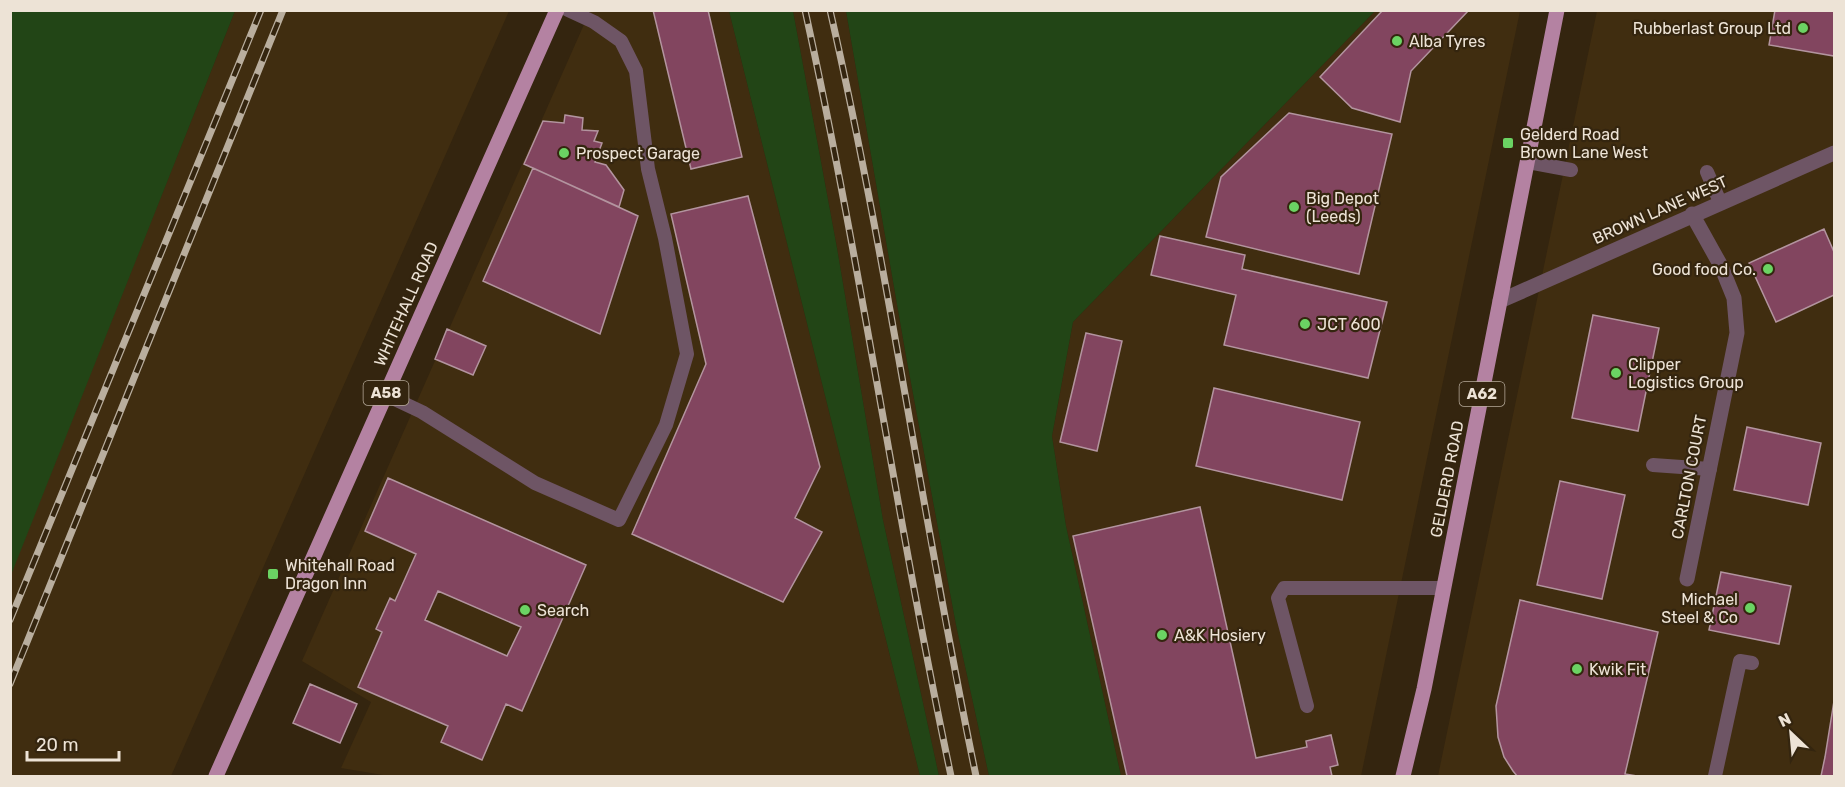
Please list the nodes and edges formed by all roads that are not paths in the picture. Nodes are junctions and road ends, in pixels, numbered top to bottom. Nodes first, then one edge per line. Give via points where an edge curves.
1 (557, 10) edge
2 (568, 10) edge
3 (1557, 10) edge
4 (1834, 153) edge
5 (1528, 162) junction
6 (1571, 170) dead end
7 (1707, 172) dead end
8 (1720, 202) junction
9 (1692, 214) junction
10 (1500, 301) junction
11 (386, 395) junction
12 (1653, 465) dead end
13 (1710, 469) junction
14 (1687, 579) dead end
15 (1443, 588) junction
16 (1752, 663) dead end
17 (1307, 706) dead end
18 (216, 777) edge
19 (1403, 777) edge
20 (1715, 777) edge

1 - 11 main road, WHITEHALL ROAD / A58
2 - 11 lane via 621,41 636,71 648,169 687,354 666,425 619,520 535,483 422,412
3 - 5 main road, GELDERD ROAD / A62
4 - 8 street, BROWN LANE WEST
5 - 6 lane
5 - 10 main road, GELDERD ROAD / A62
7 - 8 lane
8 - 9 street, BROWN LANE WEST
9 - 10 street, BROWN LANE WEST
9 - 13 street, CARLTON COURT via 1734,298 1737,333
10 - 15 main road, GELDERD ROAD / A62
11 - 18 main road, WHITEHALL ROAD / A58
12 - 13 lane
13 - 14 street, CARLTON COURT
15 - 17 lane via 1284,588 1278,598
15 - 19 main road, GELDERD ROAD / A62
16 - 20 lane via 1740,661

